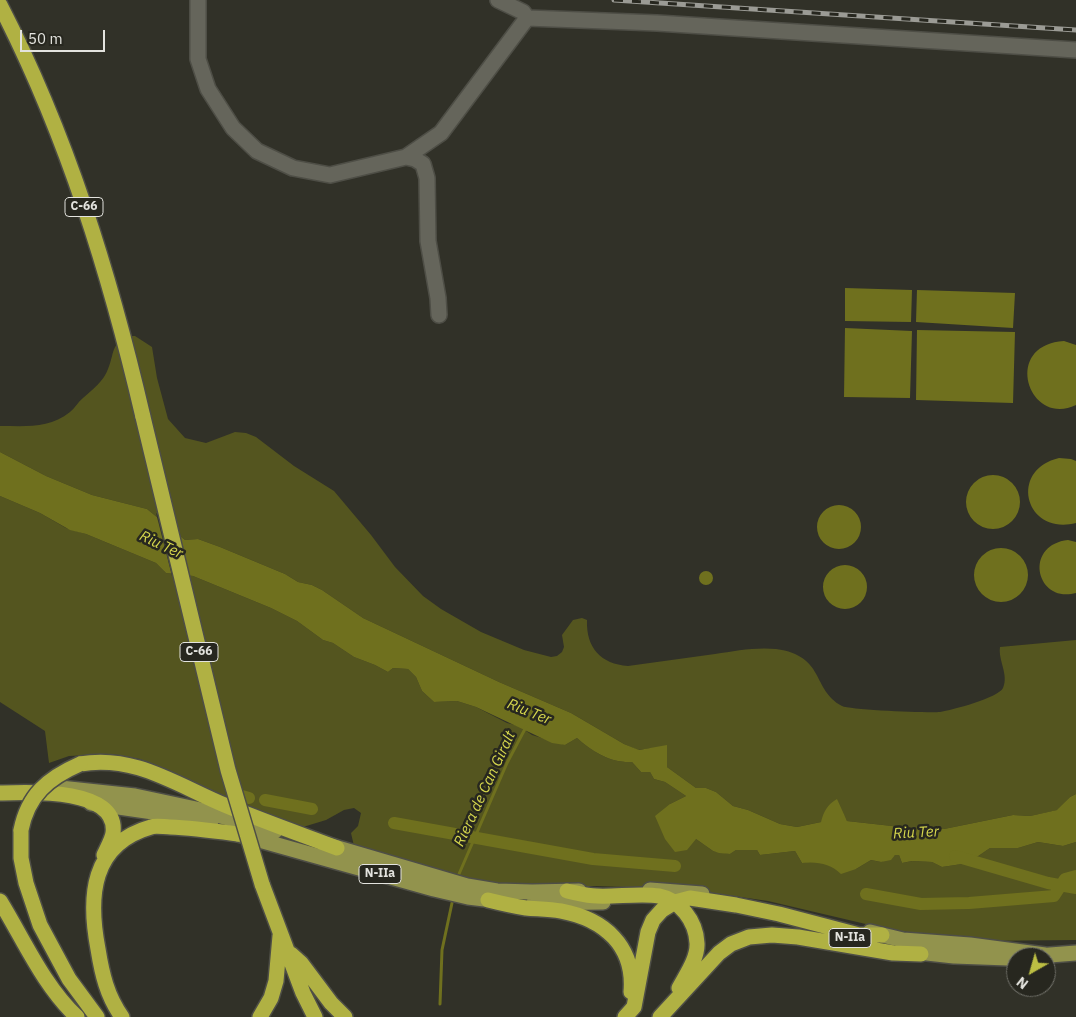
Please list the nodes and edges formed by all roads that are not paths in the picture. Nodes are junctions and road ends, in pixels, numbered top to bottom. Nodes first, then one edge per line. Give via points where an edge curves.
1 (198, 0) edge
2 (498, 0) edge
3 (0, 6) edge
4 (527, 18) junction
5 (1076, 50) edge
6 (406, 157) junction
7 (439, 315) dead end
8 (0, 787) edge
9 (0, 793) edge
10 (0, 799) edge
11 (94, 803) junction
12 (238, 834) junction
13 (337, 848) junction
14 (99, 870) junction
15 (567, 891) junction
16 (488, 900) junction
17 (0, 901) edge
18 (675, 902) junction
19 (882, 935) junction
20 (283, 942) junction
21 (1006, 951) edge
22 (1076, 953) edge
23 (921, 954) junction
24 (1056, 955) edge
25 (1006, 958) edge
26 (663, 1014) edge
27 (77, 1017) edge
28 (97, 1017) edge
29 (122, 1017) edge
30 (260, 1017) edge
31 (315, 1017) edge
32 (345, 1017) edge
33 (624, 1017) edge

1 - 6 street via 198,59 208,89 233,128 257,151 293,168 330,175
2 - 4 street via 523,12
3 - 20 highway, C-66, bridge via 38,85 77,183 110,289 228,770
4 - 5 street via 656,23
4 - 6 street via 441,133
6 - 7 street via 423,164 427,178 428,240
8 - 13 main road, N-IIa via 136,796
9 - 11 highway via 70,794
10 - 11 main road, N-IIa
11 - 12 main road, N-IIa via 160,814
11 - 14 highway via 107,812 113,832
12 - 14 highway via 152,826 126,837 106,856
12 - 16 main road, N-IIa via 434,889
13 - 15 main road, N-IIa via 467,886 497,891
13 - 28 highway, bridge via 263,821 195,793 165,776 133,765 94,761 59,773 38,792 24,817 21,858 40,925 69,979
14 - 29 highway via 92,905 94,926 104,982
15 - 18 highway via 596,896 658,896
15 - 19 main road, N-IIa via 647,890 711,896 779,908
16 - 18 main road, N-IIa via 528,903
16 - 33 highway via 576,915 611,934 620,943 630,967 630,999
17 - 27 highway via 42,974
18 - 19 highway via 690,898 779,914 859,935
18 - 23 main road, N-IIa via 769,918
18 - 26 highway via 686,912 697,943 694,959
18 - 33 highway via 653,920 634,1007
19 - 21 main road, N-IIa
20 - 30 highway via 276,981
20 - 31 highway, C-66
20 - 32 highway
22 - 24 main road, N-IIa
23 - 25 main road, N-IIa
23 - 26 highway via 893,953 798,937 749,937 719,953

